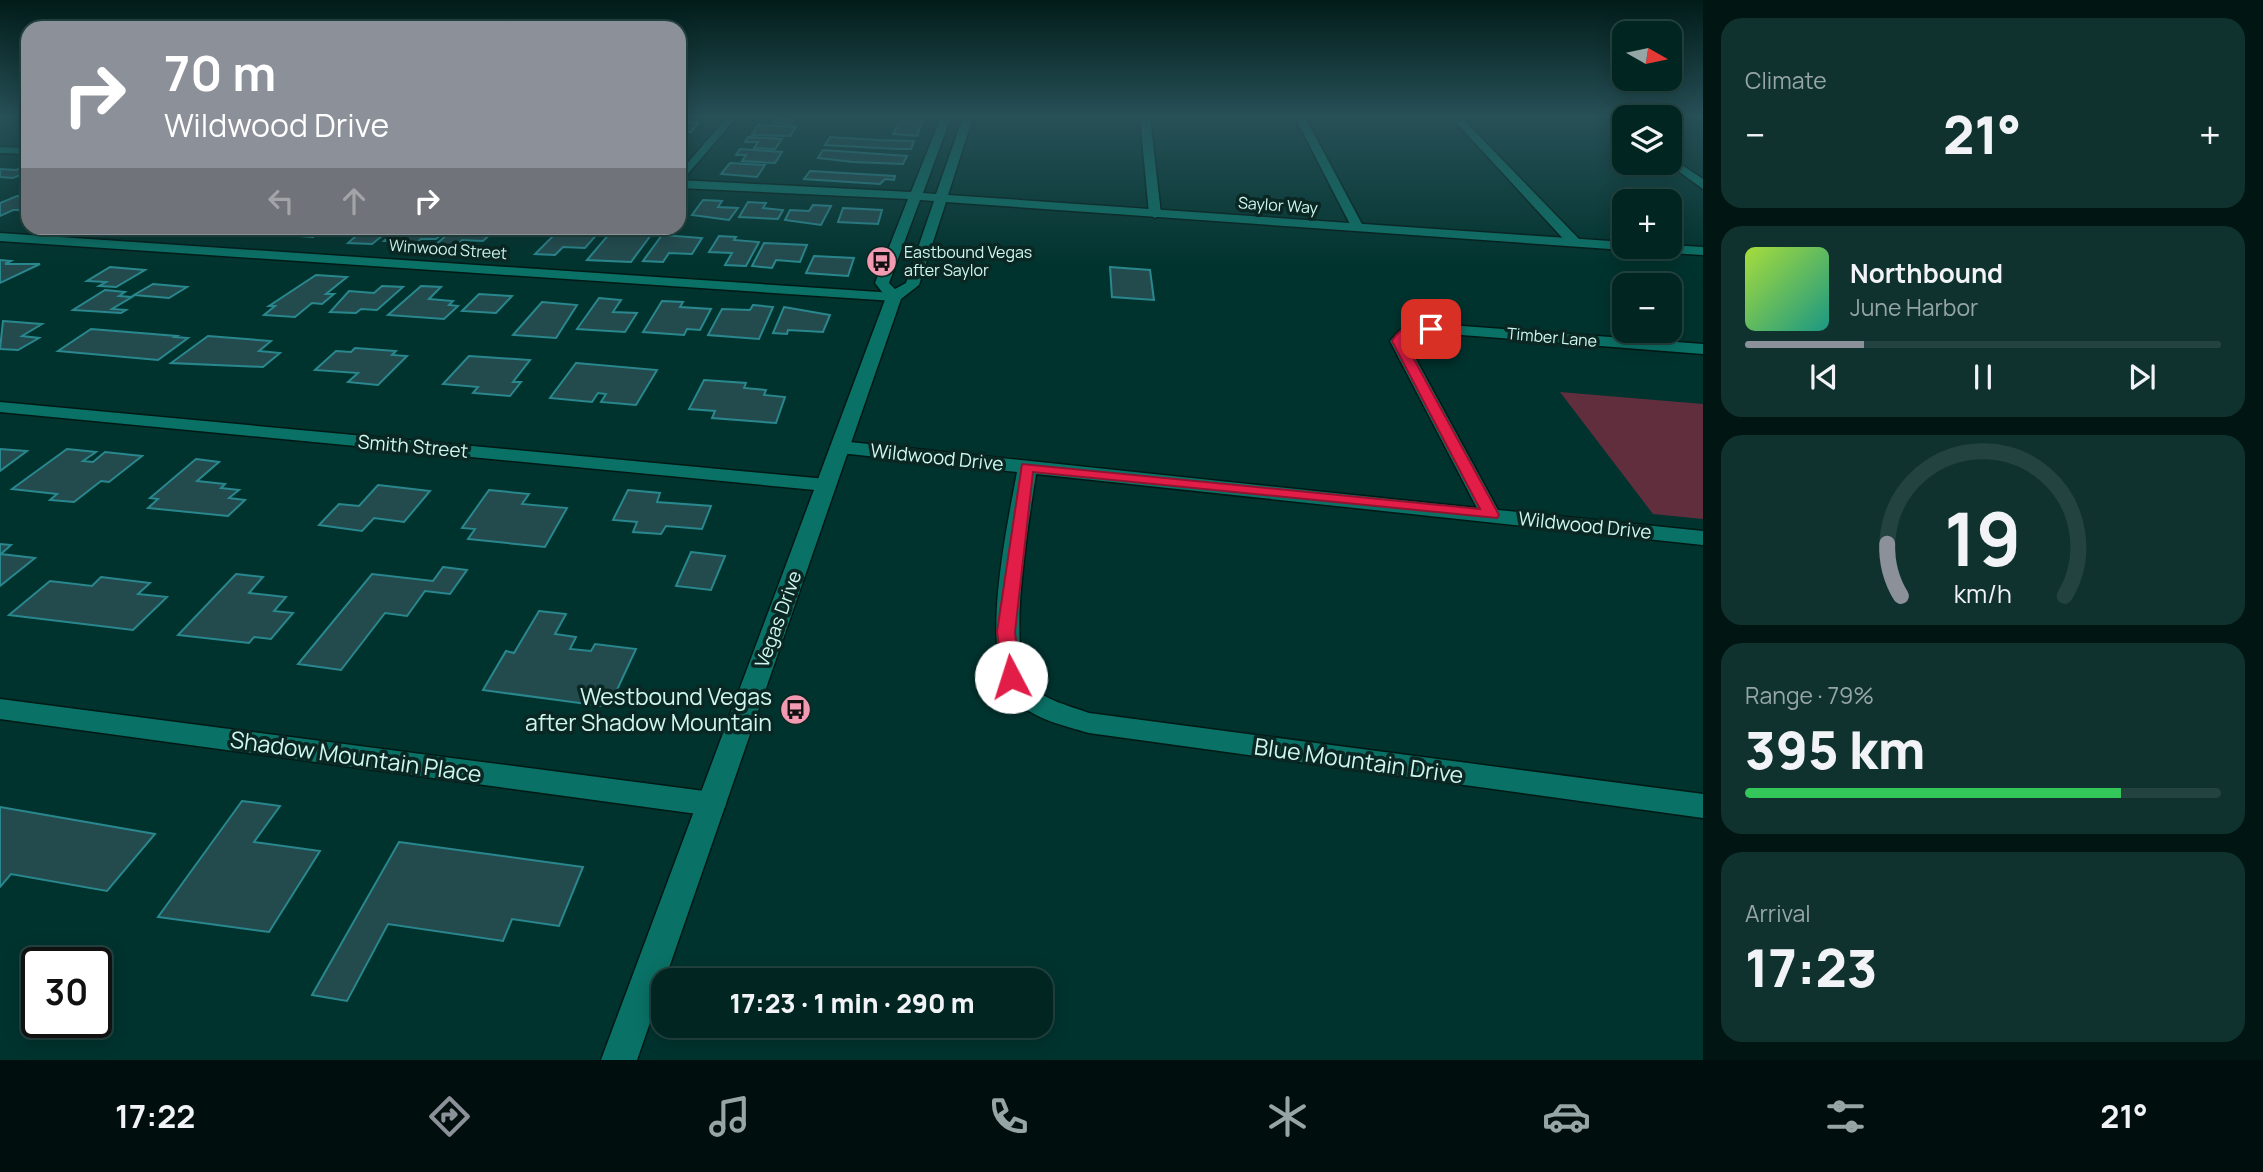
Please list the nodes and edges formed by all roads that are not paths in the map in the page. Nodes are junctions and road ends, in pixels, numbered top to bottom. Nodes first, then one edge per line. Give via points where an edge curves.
1 (927, 166) edge
2 (952, 166) edge
3 (1151, 166) edge
4 (1326, 166) edge
5 (1502, 166) edge
6 (1682, 169) edge
7 (686, 182) edge
8 (1703, 185) edge
9 (916, 196) junction
10 (941, 198) junction
11 (1156, 214) junction
12 (1358, 228) junction
13 (0, 237) edge
14 (1574, 242) junction
15 (1612, 245) edge
16 (1682, 250) edge
17 (1703, 251) edge
18 (894, 297) junction
19 (1703, 349) edge
20 (0, 407) edge
21 (840, 447) junction
22 (1027, 467) junction
23 (826, 485) junction
24 (1491, 515) junction
25 (1703, 538) edge
26 (0, 709) edge
27 (712, 804) junction
28 (1703, 806) edge
29 (619, 1060) edge

1 - 9 street
2 - 10 street, Vegas Drive
3 - 11 street
4 - 12 street
5 - 14 street
6 - 8 street
7 - 9 street, Saylor Way
9 - 10 street, Saylor Way
9 - 18 street via 882,283
10 - 11 street, Saylor Way
10 - 18 street, Vegas Drive via 912,285
11 - 12 street, Saylor Way
12 - 14 street, Saylor Way
13 - 18 street, Winwood Street
14 - 15 street, Saylor Way
16 - 17 street
18 - 21 street, Vegas Drive
19 - 24 street, Timber Lane via 1451,329 1412,329 1402,334 1398,341
20 - 23 street, Smith Street
21 - 22 street, Wildwood Drive
21 - 23 street, Vegas Drive
22 - 24 street, Wildwood Drive
22 - 28 street, Blue Mountain Drive via 1006,632 1011,677 1038,704 1089,723
23 - 27 street, Vegas Drive
24 - 25 street, Wildwood Drive
26 - 27 street, Shadow Mountain Place
27 - 29 street, Vegas Drive

